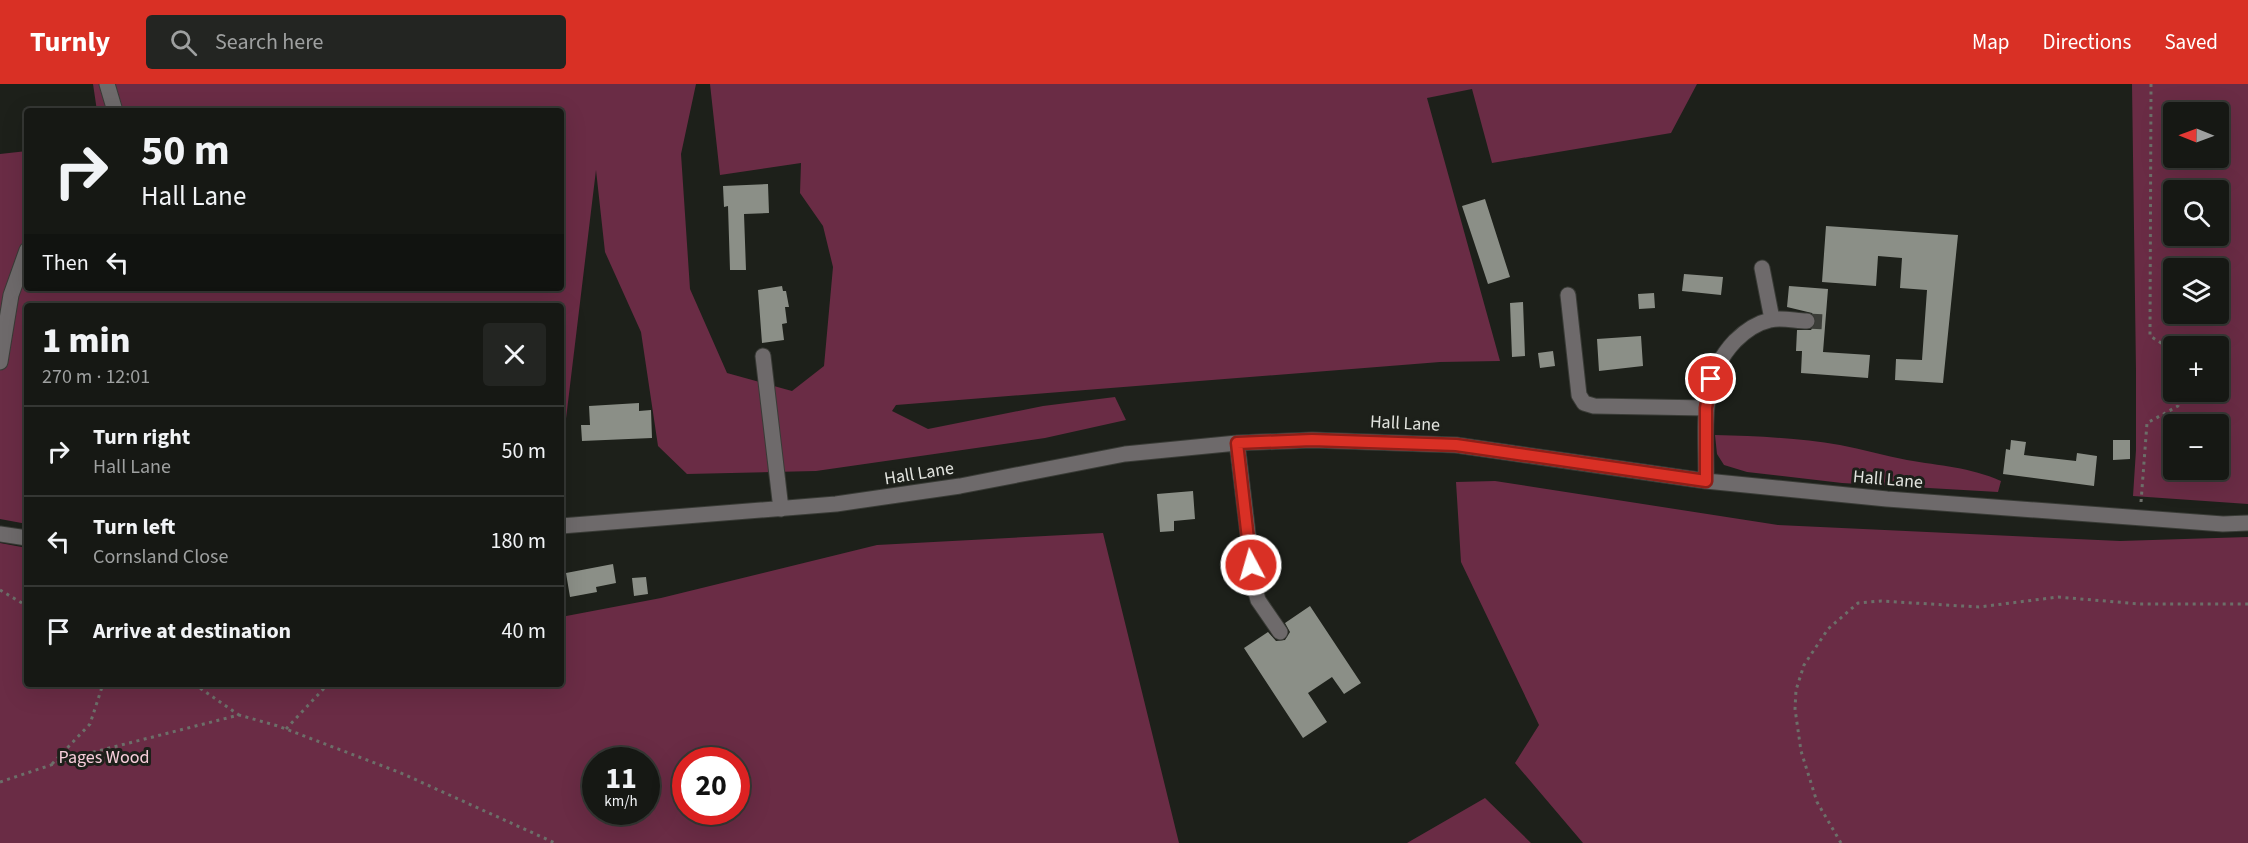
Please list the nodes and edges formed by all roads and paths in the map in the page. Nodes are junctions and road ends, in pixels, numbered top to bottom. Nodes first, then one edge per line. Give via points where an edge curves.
1 (107, 84) edge
2 (2151, 84) edge
3 (114, 108) edge
4 (24, 258) edge
5 (1762, 267) dead end
6 (1568, 295) dead end
7 (1772, 319) junction
8 (1807, 321) tunnel mouth
9 (2163, 344) edge
10 (763, 356) dead end
11 (0, 362) edge
12 (2178, 402) edge
13 (1706, 408) junction
14 (1237, 443) junction
15 (1706, 481) junction
16 (2141, 504) dead end
17 (781, 509) junction
18 (2248, 523) edge
19 (564, 526) edge
20 (0, 534) edge
21 (24, 538) edge
22 (0, 590) edge
23 (24, 604) edge
24 (2248, 604) edge
25 (1280, 632) dead end
26 (102, 687) edge
27 (199, 687) edge
28 (325, 687) edge
29 (239, 715) junction
30 (286, 729) junction
31 (50, 765) junction
32 (0, 782) edge
33 (555, 843) edge
34 (1841, 843) edge

1 - 3 street
2 - 9 path via 2150,336
4 - 11 street via 11,295
5 - 7 street
6 - 13 street via 1579,395 1584,403
7 - 8 street
7 - 13 street via 1749,329 1719,359
10 - 17 street
12 - 16 path via 2178,406 2147,423
13 - 15 street
14 - 15 street, Hall Lane via 1312,440 1456,445
14 - 17 street, Hall Lane via 1125,454 897,497
14 - 25 street via 1254,585 1258,600
15 - 18 street, Hall Lane via 1887,499
17 - 19 street, Hall Lane
20 - 21 street
22 - 23 path
24 - 34 path via 2140,604 2058,597 1979,607 1858,603 1828,629 1804,665 1796,690 1801,751 1817,802
26 - 31 path via 90,724
27 - 29 path
28 - 30 path
29 - 30 path
29 - 31 path
30 - 33 path via 455,796
31 - 32 path

